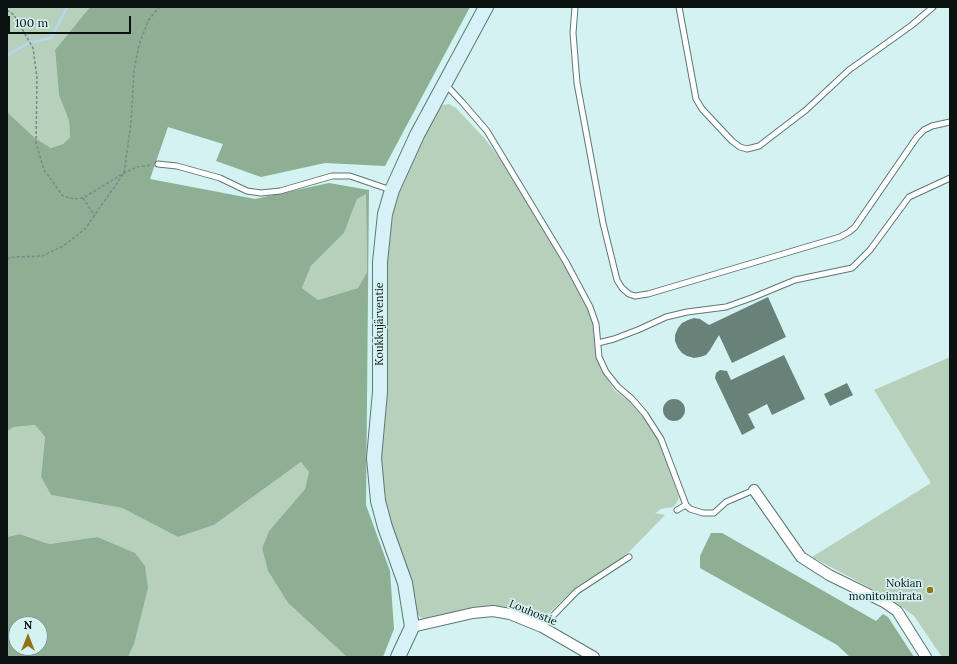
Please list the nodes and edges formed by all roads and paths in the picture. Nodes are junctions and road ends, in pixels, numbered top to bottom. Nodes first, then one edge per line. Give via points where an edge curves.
1 (159, 7) edge
2 (486, 7) edge
3 (575, 7) edge
4 (679, 7) edge
5 (933, 7) edge
6 (7, 10) edge
7 (445, 85) junction
8 (950, 122) edge
9 (158, 164) joint
10 (124, 173) junction
11 (950, 178) edge
12 (392, 190) junction
13 (83, 198) junction
14 (95, 216) junction
15 (7, 259) edge
16 (598, 343) junction
17 (754, 490) joint
18 (686, 504) junction
19 (677, 510) dead end
20 (629, 557) dead end
21 (412, 627) junction
22 (542, 627) junction
23 (398, 657) edge
24 (594, 657) edge
25 (926, 657) edge

1 - 10 path via 148,20 139,45 134,70 131,123
2 - 7 street, Koukkujärventie
3 - 8 lane via 573,33 577,83 601,215 617,280 622,288 635,296 840,237 855,227 917,137 932,126
4 - 5 lane via 696,99 732,141 740,148 747,149 759,146 806,110 850,70
6 - 13 path via 14,15 33,48 37,78 36,143 44,170 63,196
7 - 12 street, Koukkujärventie via 417,135
7 - 16 lane via 487,131 566,262 590,308 596,324
9 - 10 path via 137,167
9 - 12 lane via 177,166 220,178 247,191 261,193 280,191 332,176 350,176
10 - 13 path
10 - 14 path
11 - 16 lane via 909,197 870,250 852,268 795,280 726,307 666,317
12 - 21 street, Koukkujärventie via 385,214 380,262 380,392 374,458 378,501 405,583
13 - 14 path
14 - 15 path via 86,229 63,246 42,256
16 - 18 lane via 599,357 606,372 645,414 661,439
17 - 18 lane via 726,502 714,513 690,509
17 - 25 street via 801,557 897,611
18 - 19 lane
20 - 22 lane via 576,591
21 - 22 street, Louhostie via 492,611 510,614
21 - 23 street
22 - 24 street, Louhostie

